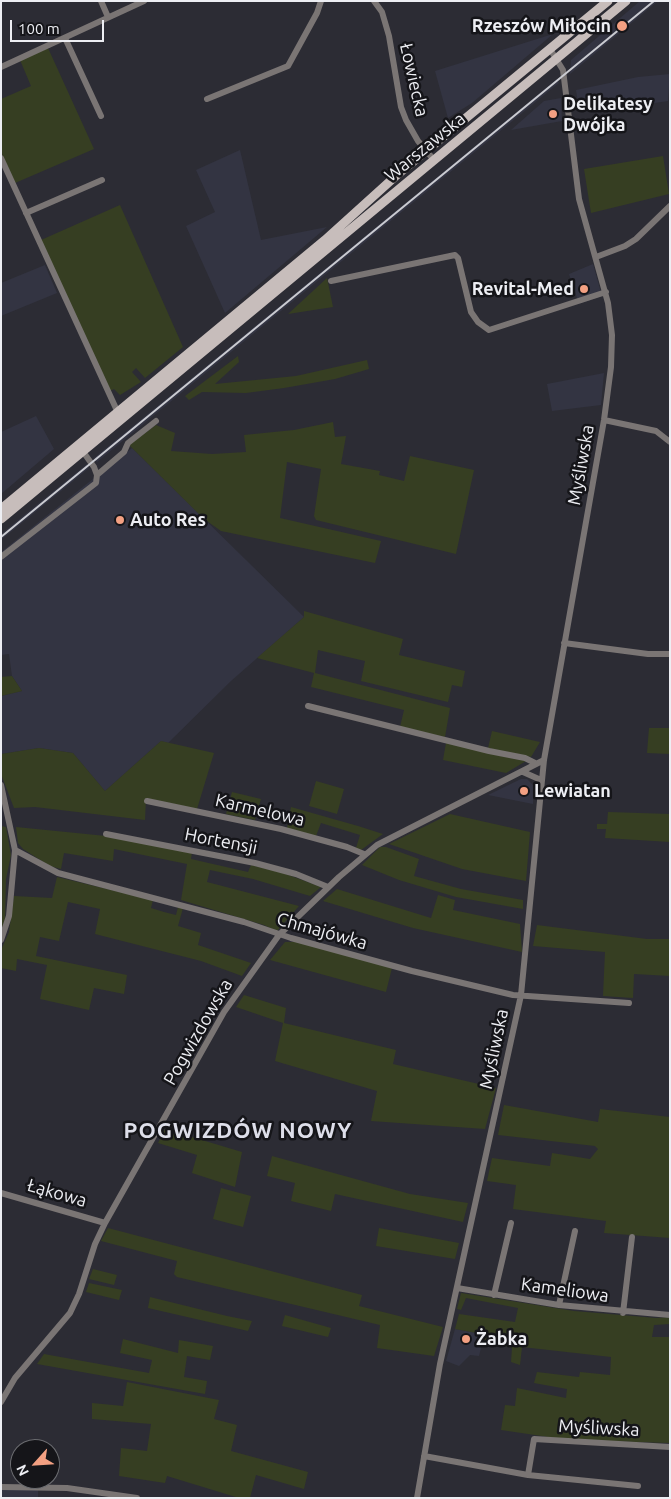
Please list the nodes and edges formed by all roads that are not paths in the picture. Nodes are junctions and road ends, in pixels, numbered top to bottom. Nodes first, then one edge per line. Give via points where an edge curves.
1 (101, 1) edge
2 (144, 1) edge
3 (321, 1) edge
4 (374, 1) edge
5 (608, 1) edge
6 (626, 1) edge
7 (108, 17) junction
8 (65, 38) junction
9 (550, 49) junction
10 (558, 59) junction
11 (1, 68) edge
12 (207, 99) dead end
13 (101, 116) dead end
14 (426, 151) junction
15 (1, 158) edge
16 (434, 160) junction
17 (102, 180) dead end
18 (670, 206) edge
19 (26, 213) junction
20 (596, 257) junction
21 (331, 281) dead end
22 (606, 292) junction
23 (117, 411) junction
24 (122, 420) junction
25 (604, 420) junction
26 (156, 421) dead end
27 (670, 442) edge
28 (84, 452) junction
29 (97, 475) junction
30 (1, 509) edge
31 (1, 519) edge
32 (1, 557) edge
33 (564, 643) junction
34 (670, 654) edge
35 (308, 706) dead end
36 (544, 760) junction
37 (536, 763) junction
38 (523, 772) junction
39 (541, 780) junction
40 (1, 785) edge
41 (147, 801) dead end
42 (106, 834) dead end
43 (15, 850) junction
44 (364, 854) junction
45 (328, 887) junction
46 (280, 935) junction
47 (1, 940) edge
48 (521, 996) junction
49 (629, 1002) dead end
50 (1, 1193) edge
51 (105, 1223) junction
52 (511, 1223) dead end
53 (575, 1231) dead end
54 (632, 1237) dead end
55 (457, 1288) junction
56 (494, 1294) junction
57 (559, 1305) junction
58 (623, 1312) junction
59 (670, 1315) edge
60 (1, 1402) edge
61 (670, 1447) edge
62 (424, 1456) junction
63 (528, 1475) junction
64 (638, 1486) dead end
65 (1, 1487) edge
66 (137, 1498) edge
67 (417, 1498) edge

1 - 7 street
2 - 7 street
3 - 12 street via 288,66
4 - 14 street, Łowiecka via 382,12 389,36 404,113 411,131
5 - 9 main road, Warszawska
6 - 10 main road, Warszawska
7 - 8 street
8 - 11 street
8 - 13 street
9 - 10 street
9 - 14 main road, Warszawska
10 - 16 main road, Warszawska
10 - 20 street, Myśliwska via 563,70 579,199
14 - 16 street, Łowiecka
14 - 23 main road, Warszawska
15 - 19 street
16 - 24 main road, Warszawska
17 - 19 street
18 - 20 street via 636,239
19 - 23 street
20 - 22 street, Myśliwska
21 - 22 street via 455,254 471,312 489,330
22 - 25 street, Myśliwska via 612,347
23 - 24 street
23 - 30 main road, Warszawska
24 - 28 main road, Warszawska
25 - 27 street via 656,431
25 - 33 street, Myśliwska
26 - 29 street via 128,443 124,452
28 - 29 street
28 - 31 main road, Warszawska
29 - 32 street via 96,483
33 - 34 street
33 - 36 street, Myśliwska
35 - 37 street
36 - 37 street, Pogwizdowska
36 - 39 street, Myśliwska
37 - 38 street, Pogwizdowska
38 - 39 street
38 - 44 street, Pogwizdowska via 400,831
39 - 48 street, Myśliwska
40 - 43 street
41 - 44 street, Karmelowa via 281,829
42 - 45 street, Hortensji via 255,863
43 - 46 street, Chmajówka via 58,873 244,922
43 - 47 street via 9,916
44 - 45 street, Pogwizdowska
45 - 46 street, Pogwizdowska
46 - 48 street, Chmajówka via 412,971
46 - 51 street, Pogwizdowska via 224,1012
48 - 49 street, Chmajówka
48 - 55 street, Myśliwska
50 - 51 street, Łąkowa
51 - 60 street, Pogwizdowska via 94,1244 70,1313 15,1378
52 - 56 street
53 - 57 street
54 - 58 street
55 - 56 street, Kameliowa
55 - 62 street, Myśliwska
56 - 57 street, Kameliowa
57 - 58 street, Kameliowa
58 - 59 street, Kameliowa
61 - 63 street, Myśliwska via 534,1439
62 - 63 street
62 - 67 street, Myśliwska
63 - 64 street
65 - 66 street via 67,1488

